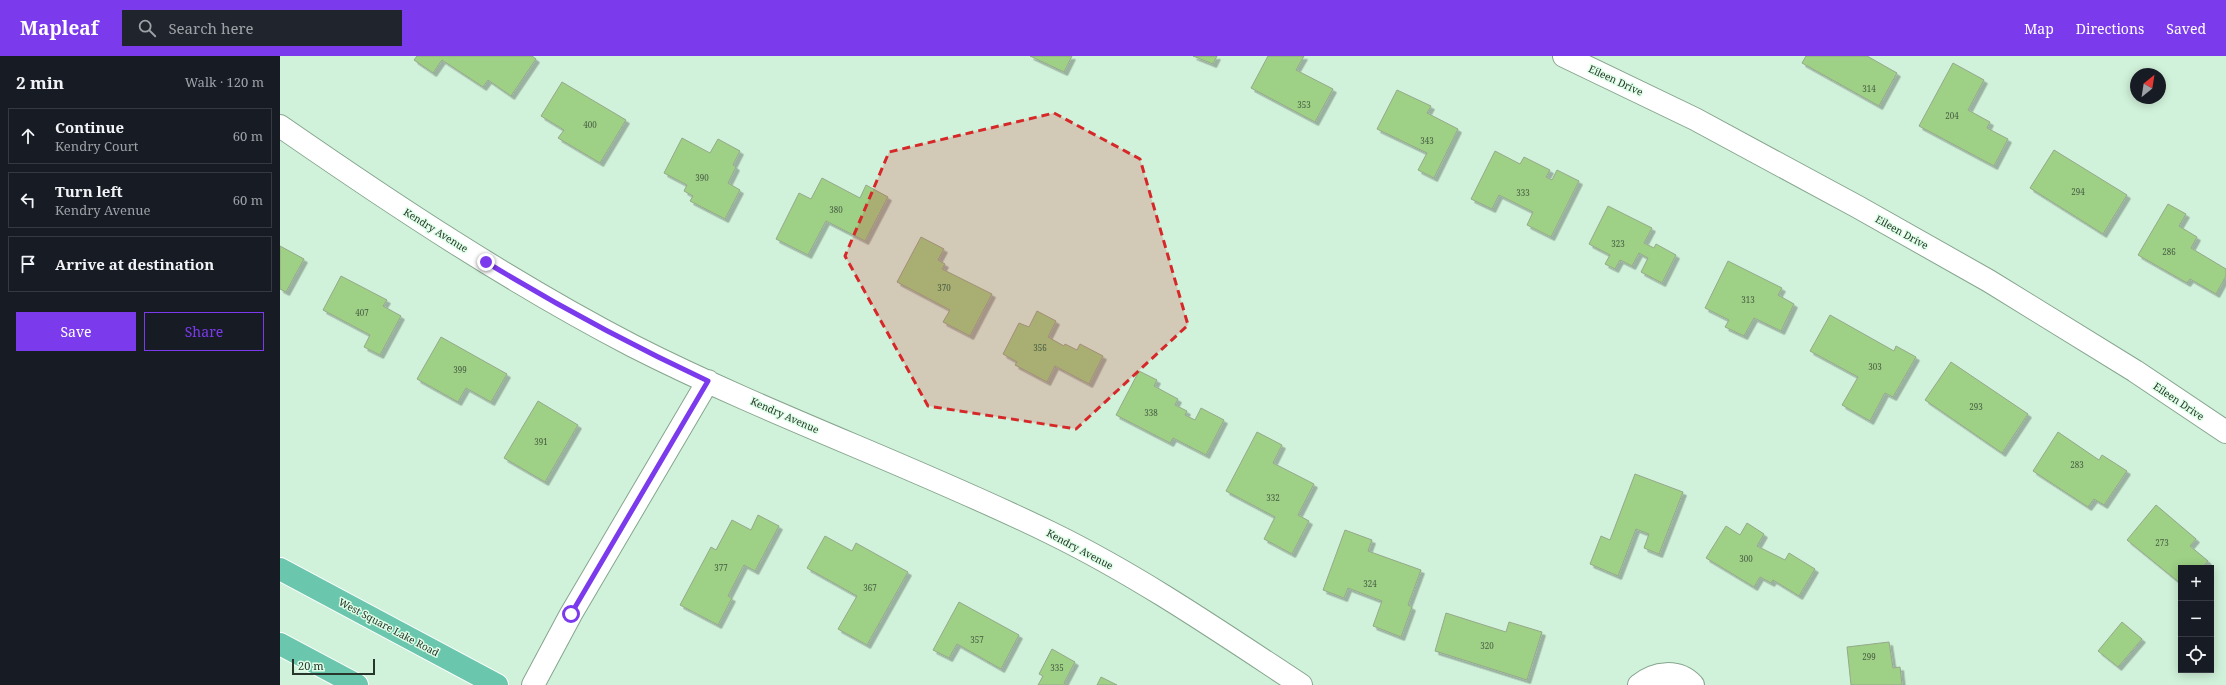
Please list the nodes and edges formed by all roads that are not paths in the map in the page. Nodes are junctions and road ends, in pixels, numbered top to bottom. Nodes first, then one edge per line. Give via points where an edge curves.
1 (1564, 56) edge
2 (280, 126) edge
3 (708, 381) junction
4 (2226, 432) edge
5 (280, 569) edge
6 (280, 644) edge
7 (357, 685) edge
8 (497, 685) edge
9 (532, 685) edge
10 (1301, 685) edge
11 (1639, 685) edge
12 (1693, 685) edge

1 - 4 street, Eileen Drive via 1694,118 1989,280 2135,371
2 - 3 street, Kendry Avenue via 408,213 563,309
3 - 9 street
3 - 10 street, Kendry Avenue via 982,501 1077,546 1153,588
5 - 8 highway, West Square Lake Road
6 - 7 highway
11 - 12 street via 1647,679 1664,674 1683,678

